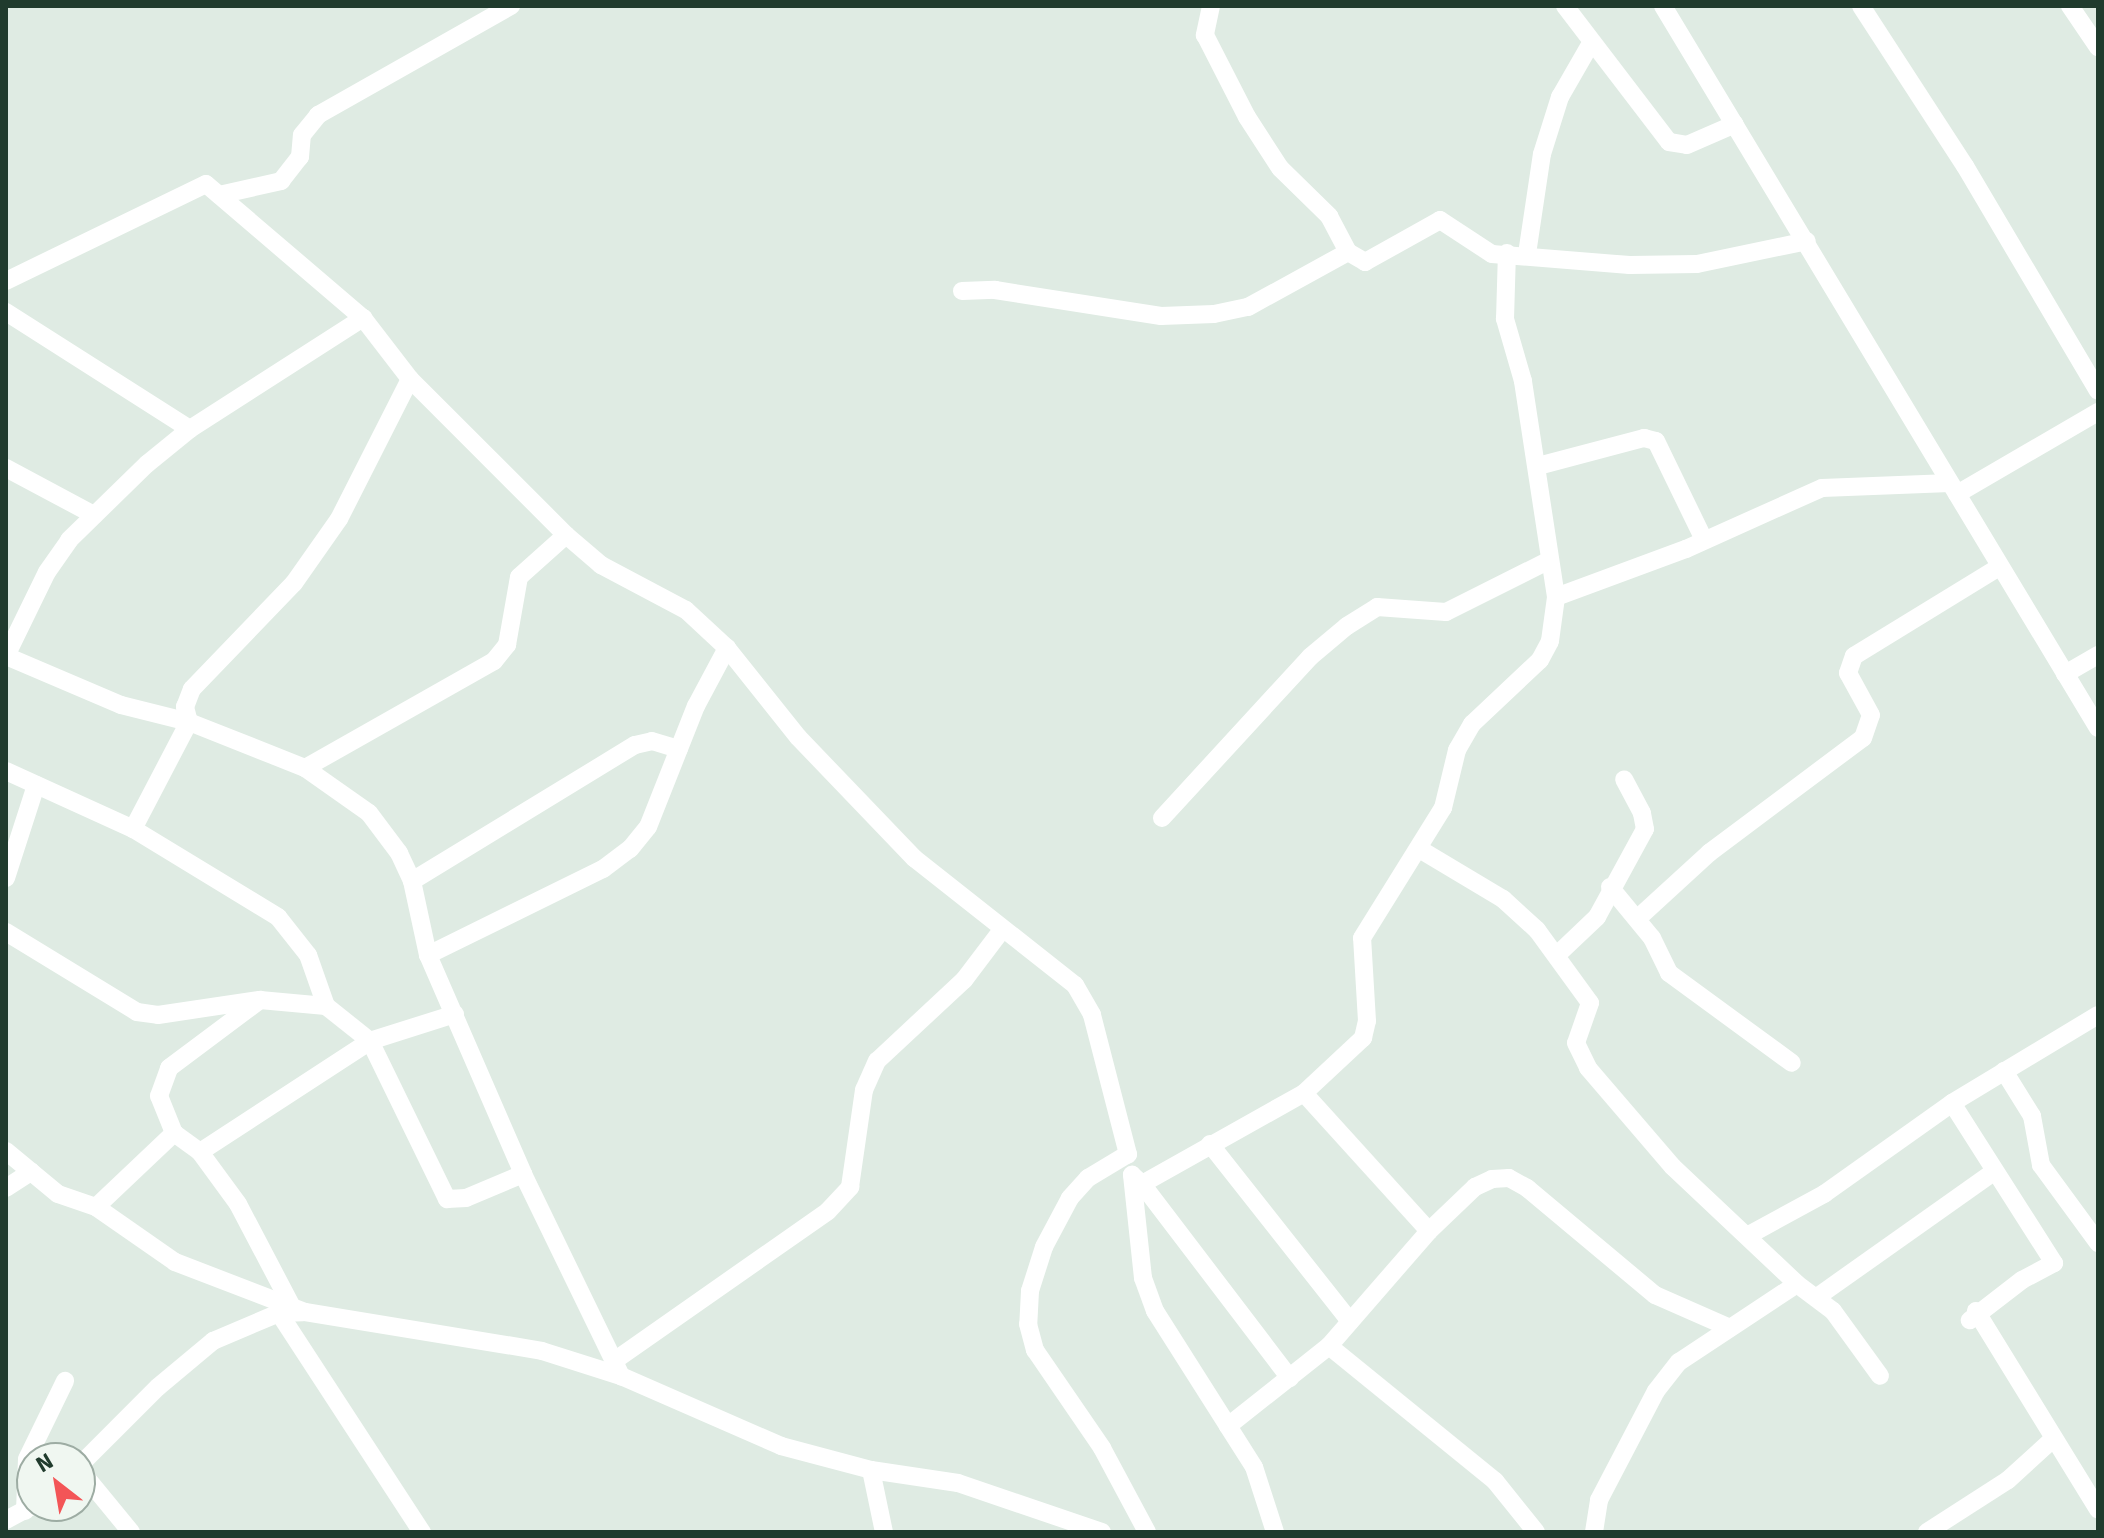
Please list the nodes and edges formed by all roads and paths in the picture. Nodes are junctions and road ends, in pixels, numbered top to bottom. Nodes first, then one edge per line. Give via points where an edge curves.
1 (511, 6) edge
2 (1211, 6) edge
3 (1565, 6) edge
4 (1663, 6) edge
5 (1861, 6) edge
6 (2070, 6) edge
7 (1591, 43) junction
8 (2098, 47) edge
9 (1735, 124) junction
10 (219, 195) junction
11 (1807, 241) junction
12 (1348, 252) junction
13 (1507, 253) junction
14 (1527, 254) junction
15 (6, 281) edge
16 (962, 291) dead end
17 (6, 312) edge
18 (363, 318) junction
19 (410, 379) junction
20 (2098, 391) edge
21 (2098, 412) edge
22 (190, 429) junction
23 (1538, 466) junction
24 (6, 468) edge
25 (1954, 489) junction
26 (94, 515) junction
27 (566, 535) junction
28 (1703, 538) junction
29 (1550, 560) junction
30 (1999, 567) junction
31 (1556, 597) junction
32 (727, 648) junction
33 (2098, 655) edge
34 (6, 656) edge
35 (2065, 674) junction
36 (189, 722) junction
37 (2098, 728) edge
38 (679, 749) junction
39 (305, 768) junction
40 (6, 771) edge
41 (1624, 779) dead end
42 (36, 785) junction
43 (1162, 818) dead end
44 (133, 829) junction
45 (1421, 850) junction
46 (6, 878) edge
47 (412, 881) junction
48 (1610, 887) junction
49 (1637, 919) junction
50 (1001, 931) junction
51 (6, 932) edge
52 (428, 955) junction
53 (1557, 955) junction
54 (260, 1000) junction
55 (326, 1006) junction
56 (455, 1014) junction
57 (2098, 1015) edge
58 (370, 1041) junction
59 (1792, 1063) dead end
60 (2004, 1071) junction
61 (1304, 1093) junction
62 (1952, 1103) junction
63 (174, 1133) junction
64 (1210, 1144) junction
65 (6, 1151) edge
66 (200, 1152) junction
67 (1128, 1154) junction
68 (31, 1172) junction
69 (1992, 1173) junction
70 (523, 1174) junction
71 (1137, 1180) junction
72 (6, 1188) edge
73 (96, 1207) junction
74 (1429, 1231) junction
75 (1747, 1236) junction
76 (2098, 1243) edge
77 (1797, 1284) junction
78 (1817, 1297) junction
79 (292, 1310) junction
80 (1350, 1321) junction
81 (1730, 1328) junction
82 (1329, 1346) junction
83 (618, 1368) junction
84 (1880, 1376) dead end
85 (1290, 1378) junction
86 (65, 1381) dead end
87 (1228, 1426) junction
88 (2053, 1439) junction
89 (36, 1442) edge
90 (96, 1451) edge
91 (871, 1470) junction
92 (96, 1488) edge
93 (2098, 1509) edge
94 (131, 1532) edge
95 (422, 1532) edge
96 (884, 1532) edge
97 (1102, 1532) edge
98 (1147, 1532) edge
99 (1275, 1532) edge
100 (1536, 1532) edge
101 (1594, 1532) edge
102 (1927, 1532) edge

1 - 10 street via 318,115 302,135 300,157 281,181
2 - 12 street via 1205,35 1247,117 1280,168 1329,216
3 - 7 street
4 - 9 street
5 - 20 street via 1965,166
6 - 8 street
7 - 9 street via 1669,142 1687,145
7 - 14 street via 1560,97 1542,154
9 - 11 street
10 - 15 street via 206,184
10 - 18 street
11 - 14 street via 1697,264 1630,265
11 - 25 street
12 - 13 street via 1365,262 1440,220 1481,249
12 - 16 street via 1248,307 1214,314 1161,316 995,290
13 - 14 street
13 - 23 street via 1505,319
17 - 22 street
18 - 19 street
18 - 22 street
19 - 27 street
19 - 36 street via 339,519 294,583 192,689 185,707
21 - 25 street
22 - 26 street
23 - 28 street via 1644,438 1656,441
23 - 29 street
24 - 26 street
25 - 28 street via 1822,488
25 - 30 street
26 - 34 street via 47,572
27 - 32 street via 601,565 686,610
27 - 39 street via 519,577 507,645 494,661
28 - 31 street
29 - 31 street
29 - 43 street via 1446,612 1377,607 1347,626 1310,657
30 - 35 street
30 - 49 street via 1854,656 1848,673 1871,715 1863,738 1709,853
31 - 45 street via 1550,641 1540,660 1472,724 1457,750 1443,808
32 - 38 street
32 - 50 street via 798,737 914,858
33 - 35 street
34 - 36 street via 121,705
35 - 37 street
36 - 39 street
36 - 44 street
38 - 47 street via 652,741 635,745
38 - 52 street via 648,827 630,849 603,869
39 - 47 street via 369,813
40 - 42 street
41 - 48 street via 1645,829
42 - 44 street
42 - 46 street
44 - 55 street via 278,917 308,955
45 - 53 street via 1503,899
45 - 61 street via 1362,938 1367,1021 1363,1038
47 - 52 street
48 - 49 street
48 - 53 street via 1597,917
49 - 59 street via 1669,973
50 - 67 street via 1075,985 1092,1015
50 - 83 street via 964,980 897,1036 877,1061 864,1090 850,1187 828,1211
51 - 54 street via 137,1012 158,1015
52 - 56 street
53 - 75 street via 1590,1003 1576,1043 1588,1068 1673,1167
54 - 55 street
54 - 63 street via 163,1075 159,1096
55 - 58 street
56 - 58 street
56 - 70 street
57 - 60 street
58 - 66 street
58 - 70 street via 447,1199 466,1198
60 - 62 street
60 - 76 street via 2032,1116 2041,1165
61 - 64 street
61 - 74 street
62 - 69 street
62 - 75 street via 1824,1194
63 - 66 street
63 - 73 street
64 - 71 street
64 - 80 street
65 - 68 street
66 - 79 street via 265,1249
67 - 71 street
67 - 98 street via 1088,1178 1070,1198 1044,1247 1030,1291 1028,1324 1035,1350 1102,1448
68 - 72 street
68 - 73 street via 58,1194
69 - 78 street
69 - 88 street via 2054,1263 1973,1316
70 - 83 street
71 - 85 street
71 - 87 street via 1143,1278 1155,1311
73 - 79 street via 175,1262
74 - 80 street
74 - 81 street via 1475,1187 1509,1178 1655,1295
75 - 77 street
77 - 78 street
77 - 81 street
78 - 84 street via 1845,1325
79 - 83 street via 515,1345
79 - 90 street via 213,1341 158,1387
79 - 95 street
80 - 82 street
81 - 101 street via 1698,1345 1656,1391 1599,1500
82 - 85 street
82 - 100 street via 1495,1481
83 - 91 street via 781,1446
85 - 87 street
86 - 89 street
87 - 99 street via 1254,1467
88 - 93 street
88 - 102 street via 2008,1480
91 - 96 street
91 - 97 street via 958,1483
92 - 94 street

